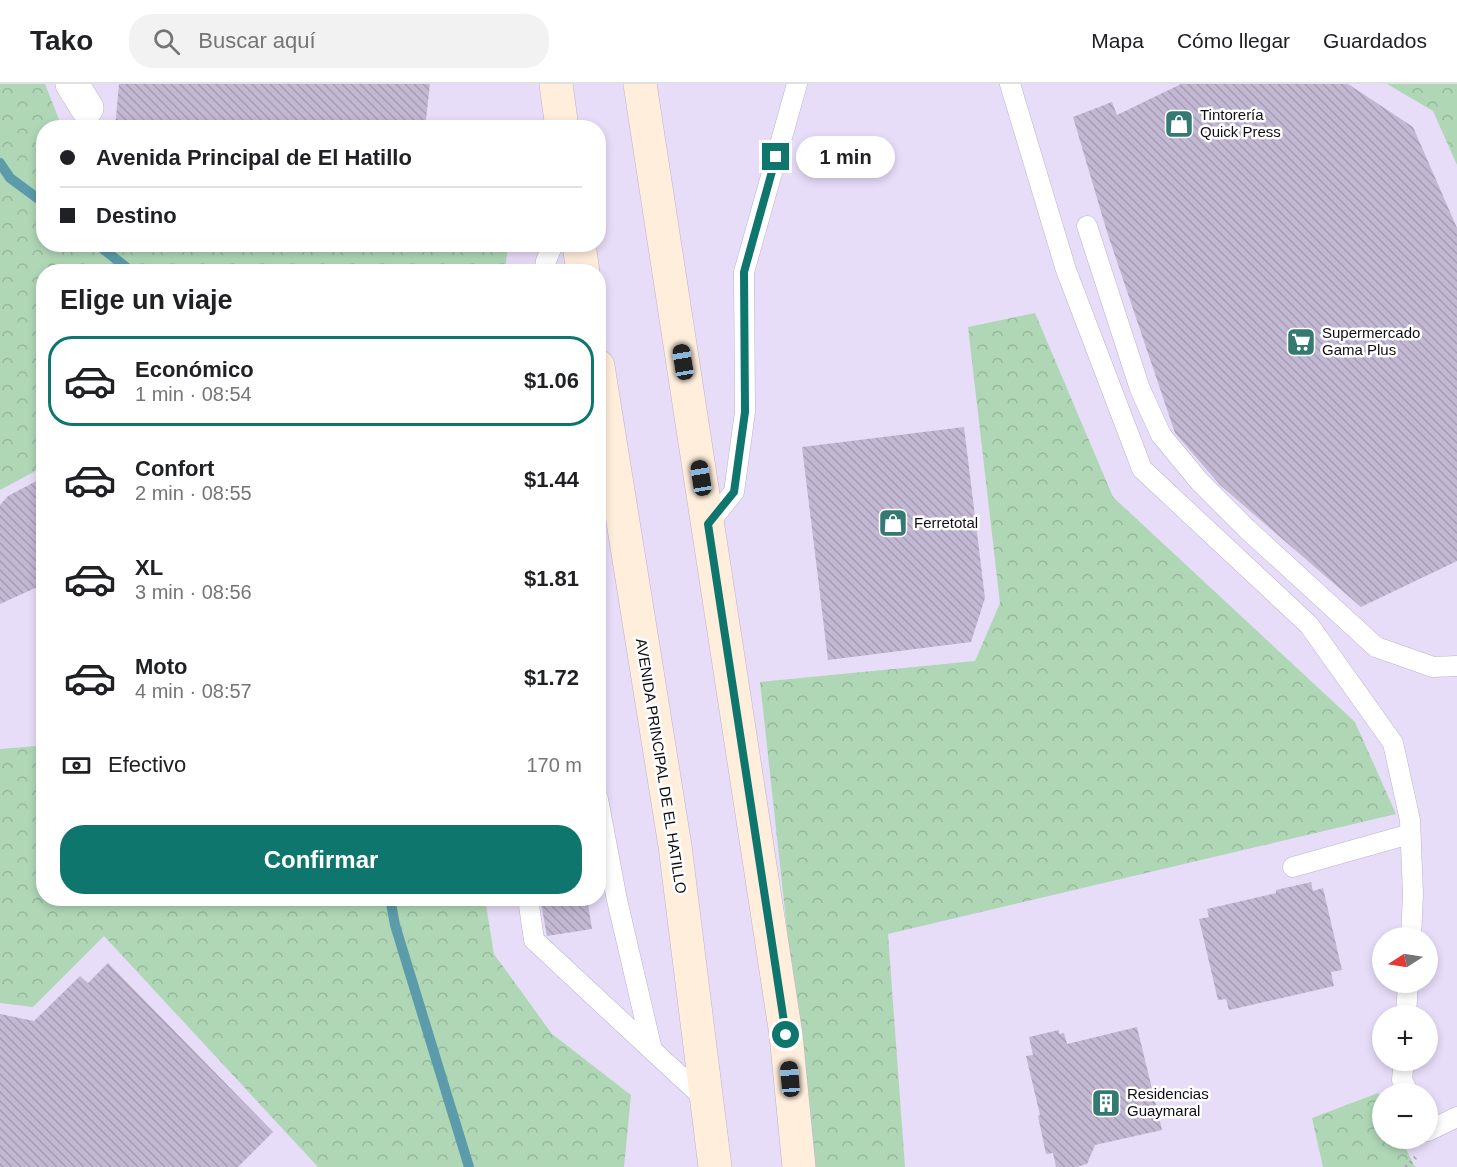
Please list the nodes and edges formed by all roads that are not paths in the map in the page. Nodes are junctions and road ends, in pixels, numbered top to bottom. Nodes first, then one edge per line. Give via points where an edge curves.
1 (556, 84) edge
2 (640, 84) edge
3 (797, 84) edge
4 (1010, 84) edge
5 (561, 120) edge
6 (1087, 226) dead end
7 (606, 416) edge
8 (708, 524) junction
9 (1457, 666) edge
10 (1410, 834) junction
11 (606, 842) edge
12 (1293, 867) dead end
13 (529, 906) edge
14 (1412, 927) edge
15 (652, 1050) junction
16 (708, 1102) junction
17 (1457, 1117) edge
18 (1438, 1126) edge
19 (715, 1167) edge
20 (799, 1167) edge

1 - 5 main road
2 - 8 main road
3 - 8 lane via 744,272 745,412 734,492
4 - 10 lane via 1066,270 1142,469 1309,625 1394,743
6 - 9 lane via 1140,389 1161,435 1198,481 1376,647 1433,667
7 - 16 main road, AVENIDA PRINCIPAL DE EL HATILLO via 675,846
8 - 20 main road via 786,1035
10 - 12 lane
10 - 14 lane
11 - 15 lane
13 - 15 lane via 534,940
15 - 16 lane
16 - 19 main road, AVENIDA PRINCIPAL DE EL HATILLO
17 - 18 lane

